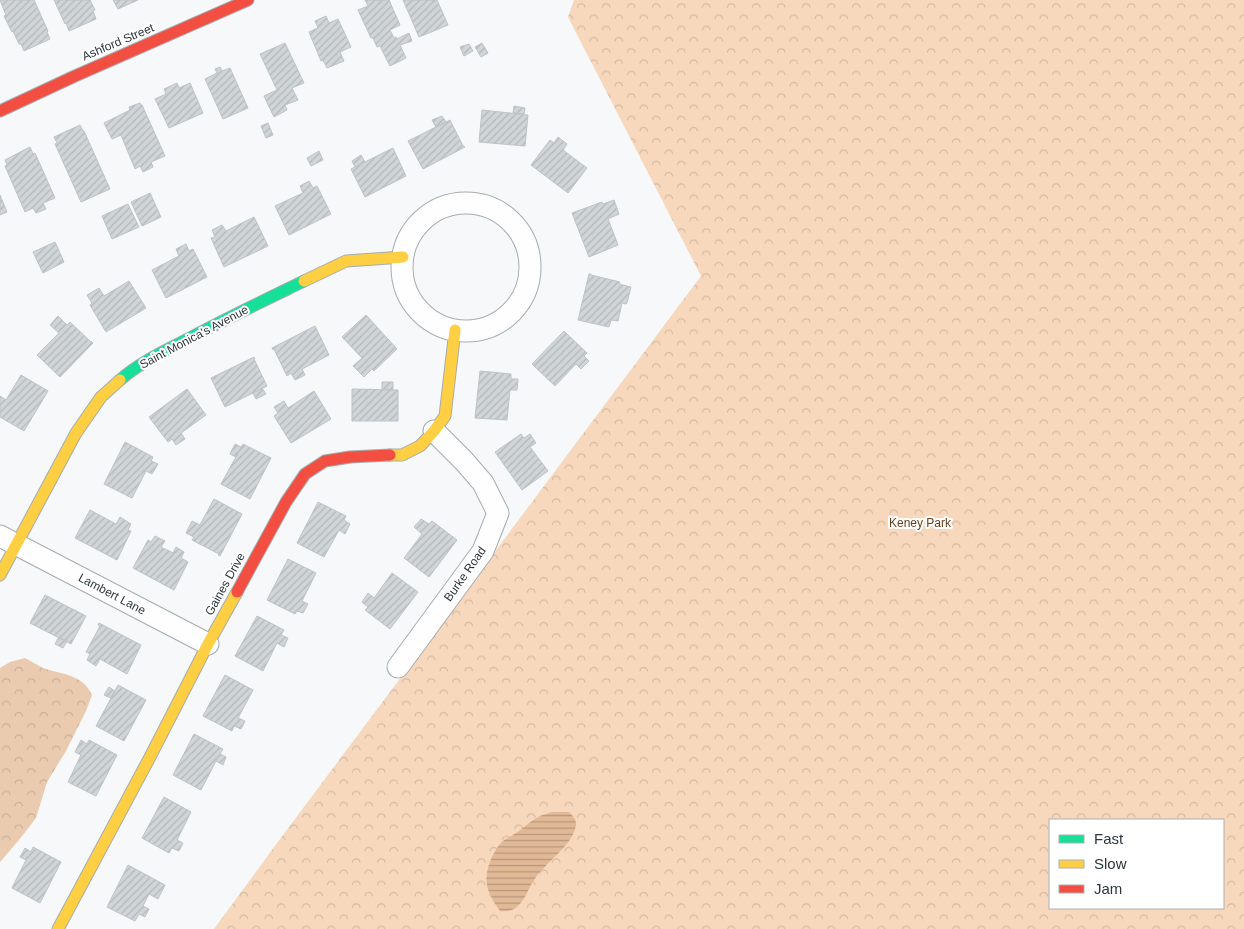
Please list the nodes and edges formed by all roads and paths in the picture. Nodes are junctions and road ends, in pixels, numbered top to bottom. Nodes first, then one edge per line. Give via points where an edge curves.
1 (248, 0) edge
2 (0, 111) edge
3 (402, 257) junction
4 (455, 330) junction
5 (434, 431) junction
6 (8, 540) edge
7 (0, 575) edge
8 (208, 644) junction
9 (398, 667) dead end
10 (58, 929) edge

1 - 2 street, Ashford Street
3 - 4 street via 406,292 416,308 429,320
3 - 4 street via 410,236 424,218 443,207 465,203 487,206 507,217 522,234 530,255 530,277 523,298 508,316 489,327 467,332
3 - 6 street, Saint Monica's Avenue via 346,261 224,320 128,373 101,397
4 - 5 street, Gaines Drive via 445,416
5 - 8 street, Gaines Drive via 420,446 402,455 350,456 325,461 305,474 286,502
5 - 9 street, Burke Road via 483,483 498,512 483,552
6 - 7 street, Saint Monica's Avenue
6 - 8 street, Lambert Lane
8 - 10 street, Gaines Drive

